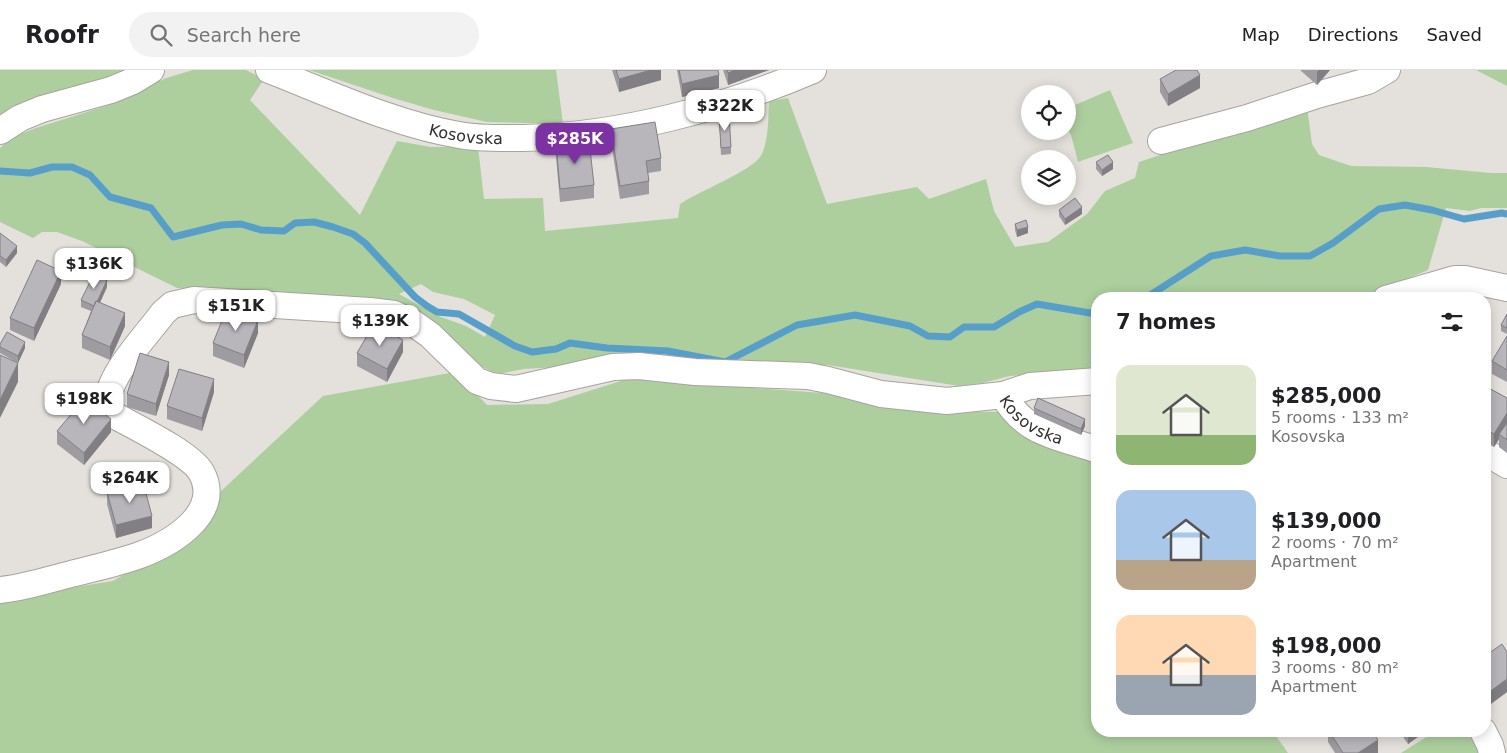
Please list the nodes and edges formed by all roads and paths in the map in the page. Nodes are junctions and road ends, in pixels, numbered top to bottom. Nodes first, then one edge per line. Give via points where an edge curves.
1 (152, 70) edge
2 (269, 70) edge
3 (813, 70) edge
4 (1387, 70) edge
5 (0, 131) edge
6 (1161, 141) dead end
7 (1507, 288) edge
8 (1410, 292) edge
9 (1091, 382) edge
10 (1004, 395) junction
11 (1091, 448) edge
12 (1491, 456) edge
13 (1507, 465) edge
14 (0, 590) edge
15 (1486, 737) edge
16 (1492, 753) edge

1 - 5 street via 111,90 42,109
2 - 3 street, Kosovska via 407,122 458,135 492,139 556,138 620,128 740,98
4 - 6 street via 1368,81
7 - 8 street via 1455,279
9 - 10 street, Kosovska via 1030,386
10 - 11 street, Kosovska via 1012,410 1035,429
10 - 14 street via 947,401 880,394 808,376 695,372 639,366 505,389 478,381 430,335 394,314 194,300 172,305 163,314 117,373 108,399 112,414 188,457 201,472 207,495 205,507 198,518 175,536 141,555
12 - 13 street
15 - 16 street

